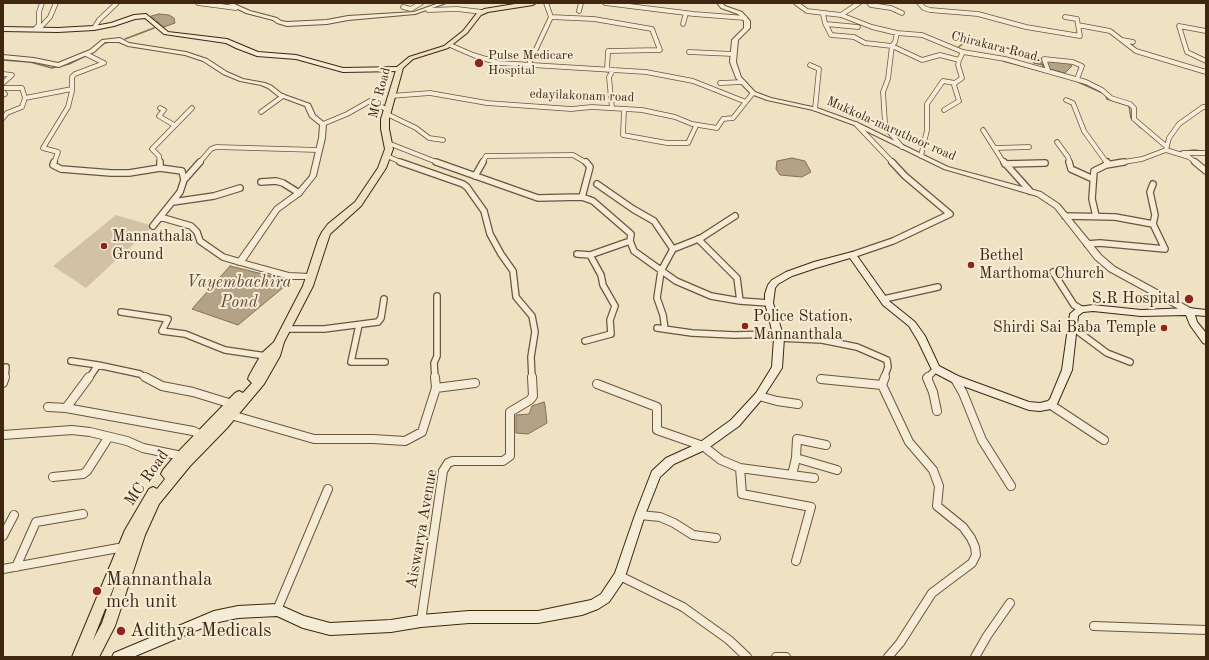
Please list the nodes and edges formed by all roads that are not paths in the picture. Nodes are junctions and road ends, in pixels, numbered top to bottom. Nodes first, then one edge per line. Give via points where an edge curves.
1 (42, 3) edge
2 (56, 3) edge
3 (117, 3) edge
4 (198, 3) edge
5 (228, 3) edge
6 (421, 3) edge
7 (444, 3) edge
8 (534, 3) edge
9 (546, 3) edge
10 (581, 3) edge
11 (605, 3) edge
12 (719, 3) edge
13 (796, 3) edge
14 (860, 3) edge
15 (869, 3) edge
16 (919, 3) edge
17 (632, 4) edge
18 (403, 7) dead end
19 (236, 8) junction
20 (428, 10) junction
21 (579, 11) dead end
22 (482, 12) junction
23 (686, 13) junction
24 (823, 14) junction
25 (902, 14) dead end
26 (841, 15) junction
27 (551, 16) junction
28 (1065, 17) dead end
29 (745, 18) junction
30 (683, 24) dead end
31 (826, 24) junction
32 (1078, 25) junction
33 (858, 27) dead end
34 (3, 28) edge
35 (38, 28) junction
36 (94, 28) junction
37 (1206, 31) edge
38 (897, 33) junction
39 (1122, 40) junction
40 (1133, 42) dead end
41 (450, 45) junction
42 (892, 46) junction
43 (689, 52) dead end
44 (963, 52) junction
45 (86, 54) junction
46 (733, 54) junction
47 (3, 57) edge
48 (959, 60) junction
49 (1206, 61) edge
50 (529, 64) junction
51 (810, 65) dead end
52 (399, 69) junction
53 (607, 70) junction
54 (613, 70) junction
55 (1048, 70) junction
56 (1206, 72) edge
57 (3, 74) edge
58 (1077, 79) junction
59 (743, 82) junction
60 (3, 83) edge
61 (720, 83) dead end
62 (955, 83) junction
63 (3, 88) edge
64 (72, 89) junction
65 (3, 92) edge
66 (753, 92) junction
67 (3, 95) edge
68 (283, 96) junction
69 (391, 96) junction
70 (25, 98) junction
71 (1066, 100) dead end
72 (746, 102) junction
73 (1206, 107) edge
74 (160, 108) dead end
75 (192, 108) dead end
76 (612, 108) junction
77 (624, 109) junction
78 (815, 109) junction
79 (944, 110) dead end
80 (261, 112) dead end
81 (387, 112) junction
82 (5, 113) edge
83 (3, 118) edge
84 (323, 124) junction
85 (856, 124) junction
86 (174, 125) junction
87 (696, 126) junction
88 (983, 130) dead end
89 (443, 140) dead end
90 (1057, 142) dead end
91 (388, 143) junction
92 (902, 147) junction
93 (1029, 147) dead end
94 (995, 148) junction
95 (318, 150) junction
96 (1165, 150) junction
97 (1178, 153) junction
98 (1206, 153) edge
99 (387, 156) junction
100 (921, 156) junction
101 (1044, 163) dead end
102 (1005, 164) junction
103 (1108, 164) junction
104 (160, 168) junction
105 (1206, 171) edge
106 (475, 176) junction
107 (1093, 179) junction
108 (184, 180) junction
109 (262, 182) dead end
110 (597, 184) dead end
111 (1152, 184) dead end
112 (240, 188) dead end
113 (1030, 191) junction
114 (299, 193) junction
115 (582, 197) junction
116 (173, 202) junction
117 (735, 216) dead end
118 (1065, 216) junction
119 (1096, 216) junction
120 (160, 217) junction
121 (1153, 224) junction
122 (153, 226) dead end
123 (698, 239) junction
124 (630, 241) junction
125 (1087, 244) junction
126 (673, 249) junction
127 (577, 254) dead end
128 (590, 255) junction
129 (852, 255) junction
130 (240, 262) junction
131 (661, 271) junction
132 (1052, 272) dead end
133 (310, 278) junction
134 (938, 287) dead end
135 (437, 296) dead end
136 (384, 299) dead end
137 (884, 299) junction
138 (740, 301) junction
139 (769, 303) junction
140 (1081, 309) junction
141 (121, 312) dead end
142 (1189, 312) junction
143 (1206, 313) edge
144 (359, 325) junction
145 (1072, 326) junction
146 (657, 328) dead end
147 (286, 329) junction
148 (665, 329) junction
149 (779, 336) junction
150 (1206, 340) edge
151 (585, 341) dead end
152 (279, 342) junction
153 (266, 356) junction
154 (71, 361) dead end
155 (386, 362) dead end
156 (1130, 362) dead end
157 (98, 365) junction
158 (6, 367) dead end
159 (936, 369) junction
160 (821, 379) dead end
161 (955, 379) junction
162 (3, 383) edge
163 (475, 383) dead end
164 (597, 384) dead end
165 (882, 385) junction
166 (436, 388) junction
167 (759, 396) junction
168 (798, 404) dead end
169 (1051, 405) junction
170 (48, 407) dead end
171 (66, 408) junction
172 (231, 409) junction
173 (938, 411) dead end
174 (3, 435) edge
175 (202, 435) junction
176 (108, 438) junction
177 (1104, 440) dead end
178 (826, 445) dead end
179 (703, 446) junction
180 (182, 456) junction
181 (796, 458) junction
182 (740, 468) junction
183 (837, 470) dead end
184 (792, 475) junction
185 (53, 477) dead end
186 (814, 478) dead end
187 (1011, 486) dead end
188 (328, 489) dead end
189 (83, 514) dead end
190 (14, 515) dead end
191 (640, 515) junction
192 (3, 536) edge
193 (716, 538) dead end
194 (124, 547) junction
195 (796, 561) dead end
196 (16, 567) junction
197 (3, 569) edge
198 (620, 576) junction
199 (1010, 603) dead end
200 (277, 610) junction
201 (421, 621) junction
202 (1094, 626) dead end
203 (1206, 630) edge
204 (79, 657) edge
205 (91, 657) edge
206 (118, 657) edge
207 (747, 657) edge
208 (776, 657) edge
209 (786, 657) edge
210 (888, 657) edge
211 (975, 657) edge

1 - 35 street
2 - 35 street via 50,17
3 - 36 street
4 - 19 street
5 - 19 street
6 - 18 street via 412,9
7 - 20 street
8 - 22 main road
9 - 27 street
10 - 21 street
11 - 17 street
12 - 29 street
13 - 24 street, Chirakara Road. via 807,11
14 - 26 street
15 - 25 street via 891,8
16 - 32 street via 930,10 978,14 1026,27 1080,36
17 - 23 street
19 - 20 street via 288,24
20 - 22 street via 457,9
22 - 41 main road, MC Road
23 - 29 street
23 - 30 street
24 - 26 street, Chirakara Road.
24 - 31 street
26 - 38 street, Chirakara Road.
27 - 50 street
27 - 53 street via 594,18 652,30 660,50 608,51
28 - 32 street via 1077,20
29 - 46 street via 747,28 735,40
31 - 33 street
31 - 42 street via 831,36 854,37 865,43
32 - 39 street via 1110,31
34 - 35 main road
35 - 36 main road
36 - 52 main road via 146,16 166,33 227,41 257,54 296,56 343,70
37 - 49 street via 1178,26 1187,52
38 - 42 street
38 - 44 street, Chirakara Road. via 922,35
39 - 40 street
39 - 56 street via 1136,51
41 - 50 street via 499,64
41 - 52 main road, MC Road via 436,52 411,58
42 - 48 street via 922,60 940,56
42 - 92 street via 884,92 885,123
43 - 46 street
44 - 48 street
44 - 55 street, Chirakara Road.
45 - 47 street via 59,65
45 - 64 street via 104,63 74,74
45 - 68 street via 104,41 115,39 128,44 186,54 205,60 242,80 263,84
46 - 59 street, Mukkola-maruthoor road via 735,70
48 - 62 street via 962,77
50 - 53 street
51 - 78 street via 819,69
52 - 69 main road, MC Road
53 - 54 street
54 - 72 street via 646,72 693,81
54 - 76 street via 609,77
55 - 58 street, Chirakara Road.
55 - 58 street via 1044,59 1073,62 1082,66
57 - 60 street via 12,75
58 - 96 street, Chirakara Road. via 1102,90 1116,100 1130,104 1134,108 1134,119
59 - 61 street
59 - 66 street, Mukkola-maruthoor road
62 - 79 street via 959,101
62 - 100 street via 943,80 927,104 927,130
63 - 70 street via 22,88
64 - 70 street
64 - 104 street via 68,107 43,148 58,152 53,165 61,169 111,173
65 - 67 street
66 - 72 street, edayilakonam road
66 - 78 street, Mukkola-maruthoor road via 769,99
68 - 80 street
68 - 84 street via 308,105 312,116
69 - 76 street, edayilakonam road via 430,93 476,102 571,109
69 - 81 main road, MC Road
70 - 82 street via 22,107
71 - 103 street via 1073,103 1084,131
72 - 87 street, edayilakonam road via 733,118 721,120 717,128
73 - 96 street via 1202,107 1179,124 1169,138
74 - 86 street via 164,110 161,118
75 - 86 street
76 - 77 street, edayilakonam road
77 - 87 street, edayilakonam road via 675,117
77 - 87 street via 622,135 688,144
78 - 85 street, Mukkola-maruthoor road
81 - 84 street via 370,101
81 - 89 street via 429,138
81 - 91 main road, MC Road via 385,129
82 - 83 street
84 - 95 street
85 - 92 street, Mukkola-maruthoor road
85 - 129 street via 905,176 950,214 893,241
86 - 104 street via 152,149 159,156
88 - 94 street
90 - 107 street via 1068,157 1070,169
91 - 99 main road, MC Road
91 - 106 street
92 - 100 street, Mukkola-maruthoor road
93 - 94 street
94 - 102 street
95 - 108 street via 216,147 208,152
95 - 114 street via 312,176
96 - 97 street
96 - 103 street via 1142,159
97 - 98 street
97 - 105 street via 1189,157
99 - 133 main road, MC Road via 358,204 326,232
99 - 201 street, Aiswarya Avenue via 467,187 484,211 490,234 513,271 516,297 532,316 535,332 531,357 534,396 510,412 510,456 503,461 453,461 448,463 443,471
100 - 113 street, Mukkola-maruthoor road via 946,168
101 - 102 street
102 - 113 street
103 - 107 street via 1094,171
104 - 108 street via 182,171
106 - 115 street via 538,198
106 - 115 street via 486,156 573,155 585,161 590,167
107 - 119 street via 1093,207
108 - 116 street
109 - 114 street via 284,183
110 - 126 street via 654,221
111 - 121 street via 1150,192 1155,215
112 - 116 street via 214,196
113 - 118 street, Mukkola-maruthoor road via 1057,206
114 - 130 street via 277,209
115 - 124 street via 593,202 631,234
116 - 120 street
117 - 123 street
118 - 119 street
118 - 125 street, Mukkola-maruthoor road
119 - 121 street
120 - 122 street
120 - 130 street via 191,226 197,232 200,241 223,257
121 - 125 street via 1165,249
123 - 126 street
123 - 138 street via 737,278
124 - 128 street
124 - 131 street via 634,251
125 - 142 street, Mukkola-maruthoor road via 1112,269
126 - 131 street
127 - 128 street
128 - 151 street via 614,306 610,320 611,334
129 - 137 main road
129 - 139 main road via 808,267 775,282 769,294
130 - 133 street via 289,276
131 - 138 street via 676,281 711,296
131 - 148 street via 657,298
132 - 140 street via 1074,304
133 - 147 main road, MC Road
134 - 137 street
135 - 166 street via 437,356 434,363
136 - 144 street via 378,322
137 - 159 main road via 912,324
138 - 139 street
139 - 149 main road
140 - 142 main road via 1141,313
140 - 145 main road via 1074,314
141 - 153 street via 168,319 162,331 185,334 225,350
142 - 143 main road
142 - 150 main road via 1193,323
144 - 147 street
144 - 155 street via 351,362
145 - 156 street via 1107,353
145 - 169 main road via 1067,370
146 - 148 street
147 - 152 main road, MC Road
148 - 149 street via 692,333
149 - 165 street via 822,340 857,347 876,354 887,360 888,367
149 - 167 main road via 777,368
152 - 153 main road, MC Road
152 - 172 main road, MC Road via 275,356 260,381
153 - 172 main road, MC Road
154 - 157 street
157 - 171 street
157 - 172 street via 140,374 162,386 193,392
158 - 162 street
159 - 161 main road
159 - 173 street via 927,378
160 - 165 street
161 - 169 main road via 1029,406
161 - 187 street via 982,440
163 - 166 street
164 - 179 street via 657,407 657,430
165 - 210 street via 909,442 933,470 939,486 937,506 963,527 971,538 976,555 972,563 932,593
166 - 172 street via 422,432 405,441 314,439
167 - 168 street
167 - 179 main road via 735,424
169 - 177 street
170 - 171 street
171 - 175 street via 193,431
172 - 175 main road, MC Road
172 - 205 main road, MC Road via 155,500 140,534 108,626
174 - 176 street via 72,430
175 - 180 main road, MC Road
176 - 180 street
176 - 185 street via 83,474
178 - 181 street via 797,439
179 - 182 street via 721,460
179 - 191 main road via 670,461 656,474
180 - 194 main road, MC Road via 146,503
181 - 183 street
181 - 184 street
182 - 184 street
182 - 195 street via 742,494 811,507
184 - 186 street
188 - 200 street
189 - 196 street via 36,522
190 - 192 street
191 - 193 street via 660,517 694,535
191 - 198 main road
194 - 196 street
194 - 204 main road, MC Road
196 - 197 street
198 - 201 main road via 605,598 582,610 538,617 469,617
198 - 207 street via 683,607
199 - 211 street
200 - 201 main road via 303,622 330,630 391,626
200 - 206 main road via 238,612 214,617
202 - 203 street
208 - 209 street

